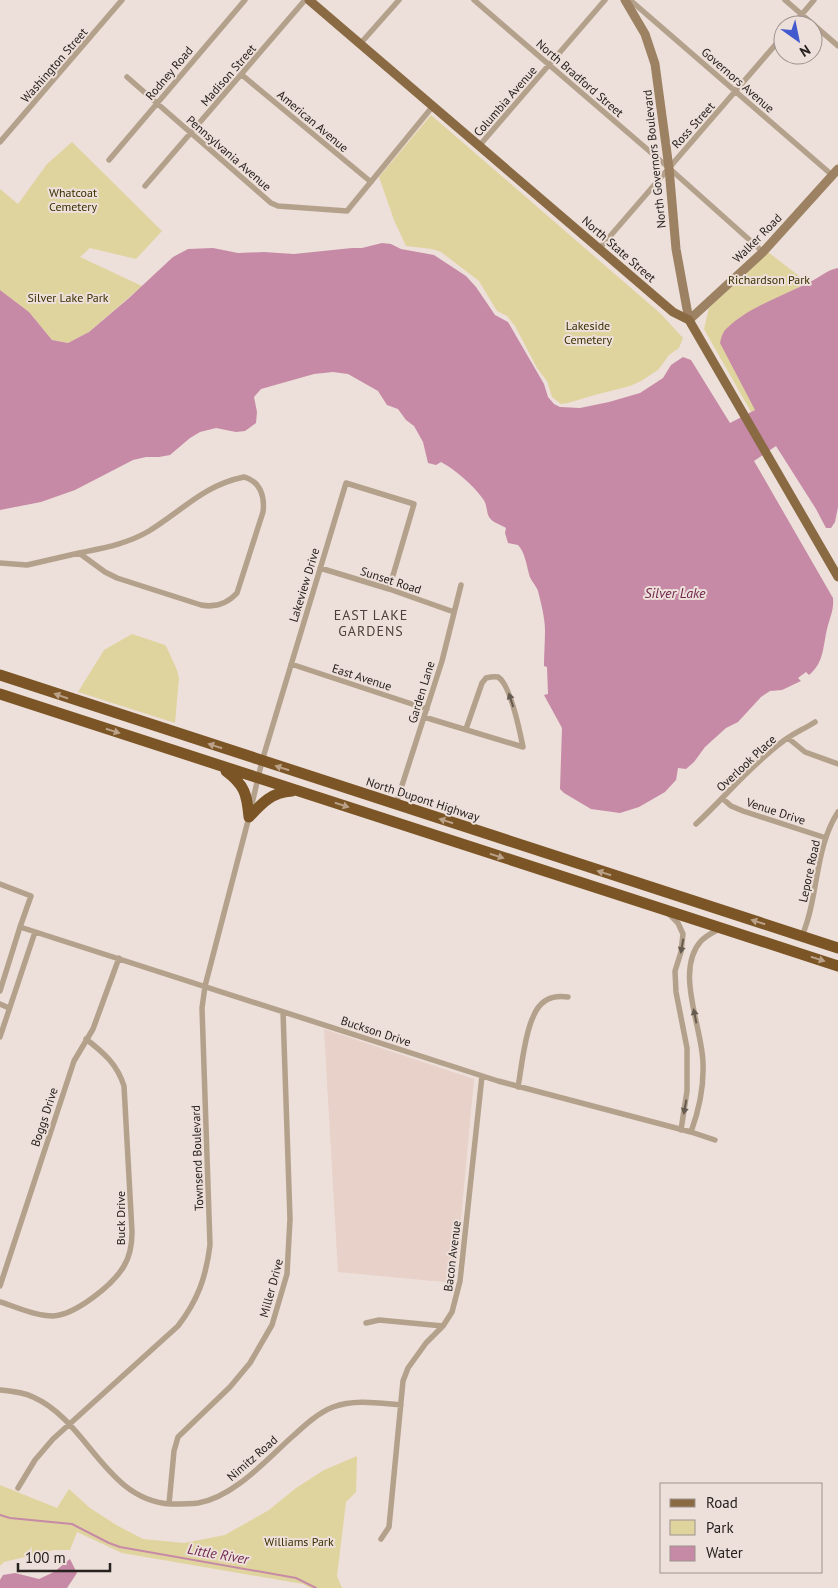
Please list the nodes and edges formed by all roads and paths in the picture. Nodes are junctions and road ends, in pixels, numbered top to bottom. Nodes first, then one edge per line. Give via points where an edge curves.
1 (122, 0) edge
2 (245, 0) edge
3 (305, 0) edge
4 (309, 0) edge
5 (399, 0) edge
6 (474, 0) edge
7 (605, 0) edge
8 (626, 0) edge
9 (630, 0) edge
10 (785, 0) edge
11 (814, 0) edge
12 (802, 14) junction
13 (360, 44) junction
14 (838, 46) edge
15 (773, 48) edge
16 (549, 65) junction
17 (242, 74) junction
18 (127, 77) dead end
19 (736, 92) junction
20 (156, 104) junction
21 (433, 106) junction
22 (190, 133) junction
23 (0, 142) edge
24 (479, 146) junction
25 (109, 160) dead end
26 (669, 168) junction
27 (835, 172) edge
28 (371, 182) junction
29 (145, 186) dead end
30 (599, 250) junction
31 (763, 252) junction
32 (689, 320) junction
33 (80, 553) junction
34 (0, 563) edge
35 (320, 568) junction
36 (838, 577) edge
37 (462, 585) dead end
38 (389, 589) junction
39 (454, 612) junction
40 (291, 664) junction
41 (0, 675) edge
42 (0, 694) edge
43 (427, 709) junction
44 (424, 717) junction
45 (815, 722) dead end
46 (466, 730) junction
47 (788, 738) junction
48 (262, 761) junction
49 (838, 764) edge
50 (219, 765) junction
51 (258, 778) junction
52 (296, 790) junction
53 (722, 798) junction
54 (396, 804) junction
55 (838, 812) edge
56 (249, 817) junction
57 (696, 824) dead end
58 (826, 838) junction
59 (0, 884) edge
60 (620, 894) junction
61 (667, 894) junction
62 (660, 907) junction
63 (20, 927) junction
64 (721, 928) junction
65 (35, 932) junction
66 (802, 936) junction
67 (765, 941) junction
68 (838, 948) edge
69 (119, 958) junction
70 (838, 966) edge
71 (205, 986) junction
72 (0, 991) edge
73 (568, 997) dead end
74 (0, 1004) edge
75 (9, 1008) junction
76 (283, 1012) junction
77 (0, 1037) edge
78 (699, 1038) junction
79 (86, 1039) junction
80 (686, 1042) junction
81 (482, 1076) junction
82 (518, 1087) junction
83 (681, 1130) junction
84 (691, 1132) junction
85 (715, 1140) dead end
86 (0, 1286) edge
87 (0, 1302) edge
88 (366, 1323) dead end
89 (443, 1326) junction
90 (0, 1390) edge
91 (401, 1405) junction
92 (69, 1425) junction
93 (18, 1488) dead end
94 (169, 1504) junction
95 (381, 1539) dead end

1 - 23 street, Washington Street
2 - 20 street, Rodney Road
3 - 17 street, Madison Street
4 - 13 main road, North State Street
5 - 13 street
6 - 16 street, North Bradford Street
7 - 16 street, Columbia Avenue
8 - 26 main road, North Governors Boulevard via 645,34 655,64
9 - 19 street, Governors Avenue
10 - 12 street
11 - 12 street
12 - 14 street
13 - 21 main road, North State Street
15 - 19 street, Ross Street
16 - 24 street, Columbia Avenue
16 - 26 street, North Bradford Street
17 - 22 street, Madison Street
17 - 28 street, American Avenue
18 - 20 street, Pennsylvania Avenue
19 - 26 street, Ross Street
19 - 27 street, Governors Avenue
20 - 22 street, Pennsylvania Avenue
20 - 25 street, Rodney Road
21 - 24 main road, North State Street
21 - 28 street, Pennsylvania Avenue
22 - 28 street, Pennsylvania Avenue via 278,206 344,212
22 - 29 street, Madison Street
24 - 30 main road, North State Street
26 - 30 street, Ross Street
26 - 31 street, North Bradford Street
26 - 32 main road, North Governors Boulevard via 676,248
27 - 31 main road, Walker Road
30 - 32 main road, North State Street via 672,312
31 - 32 main road, Walker Road
32 - 36 main road
33 - 33 street via 139,536 198,495 235,479 251,478 262,493 264,504 240,587 232,598 219,606 201,605 125,581 105,572
33 - 34 street via 27,566
35 - 38 street, Sunset Road
35 - 38 street, Lakeview Drive via 346,483 414,504
35 - 40 street, Lakeview Drive
37 - 39 street, Garden Lane
38 - 39 street, Sunset Road
39 - 43 street, Garden Lane
40 - 43 street, East Avenue
40 - 48 street, Lakeview Drive
48 -> 41 highway, North Dupont Highway
42 -> 50 highway
43 - 44 street, Garden Lane
44 - 46 street
44 - 54 street, Garden Lane
45 - 47 street, Overlook Place
46 -> 46 street via 524,747 510,694 496,676 486,678 482,683
47 - 49 street via 805,752
47 - 53 street, Overlook Place
48 - 51 street, Townsend Boulevard
54 -> 48 highway, North Dupont Highway
50 - 51 highway
50 - 56 highway via 241,786 247,797
51 - 52 highway
51 - 56 street, Townsend Boulevard
52 - 56 highway via 276,793
52 -> 60 highway
53 - 57 street, Overlook Place
53 - 58 street, Venue Drive via 743,811
61 -> 54 highway, North Dupont Highway
55 - 58 street, Lepore Road
56 - 71 street, Townsend Boulevard
58 - 66 street, Lepore Road via 812,907
59 - 63 street via 31,896
60 - 61 highway via 631,887 656,895
60 - 62 highway
66 -> 61 highway, North Dupont Highway
62 - 64 highway
62 -> 80 street via 678,923 683,934 676,988
63 - 65 street, Buckson Drive
63 - 72 street
64 - 67 highway
78 -> 64 street via 689,986 692,960 700,942
65 - 69 street, Buckson Drive
65 - 75 street
66 - 67 highway via 793,942
66 - 68 highway, North Dupont Highway
67 -> 70 highway
69 - 71 street, Buckson Drive
69 - 79 street, Boggs Drive
71 - 76 street, Buckson Drive
71 - 92 street, Townsend Boulevard via 202,1008 210,1245 205,1276 190,1310 178,1326
73 - 82 street via 545,1000 534,1013
74 - 75 street
75 - 77 street
76 - 81 street, Buckson Drive
76 - 94 street, Miller Drive via 290,1219 287,1274 272,1325 250,1363 178,1437
78 - 80 street
78 - 84 street via 704,1063 702,1093
79 - 86 street, Boggs Drive via 66,1083
79 - 87 street, Buck Drive via 109,1058 124,1086 132,1232 128,1258 114,1278 70,1313 55,1316 39,1314
80 -> 83 street via 687,1091
81 - 82 street, Buckson Drive
81 - 89 street, Bacon Avenue via 460,1281 452,1312
82 - 83 street, Buckson Drive
83 - 84 street, Buckson Drive
84 - 85 street, Buckson Drive
88 - 89 street via 379,1320
89 - 91 street, Bacon Avenue via 408,1368
90 - 92 street, Nimitz Road via 33,1396
91 - 94 street, Nimitz Road via 364,1402 332,1408 309,1422 231,1490 197,1503
91 - 95 street, Bacon Avenue via 389,1527
92 - 93 street, Townsend Boulevard via 43,1450
92 - 94 street, Nimitz Road via 125,1488 144,1498

